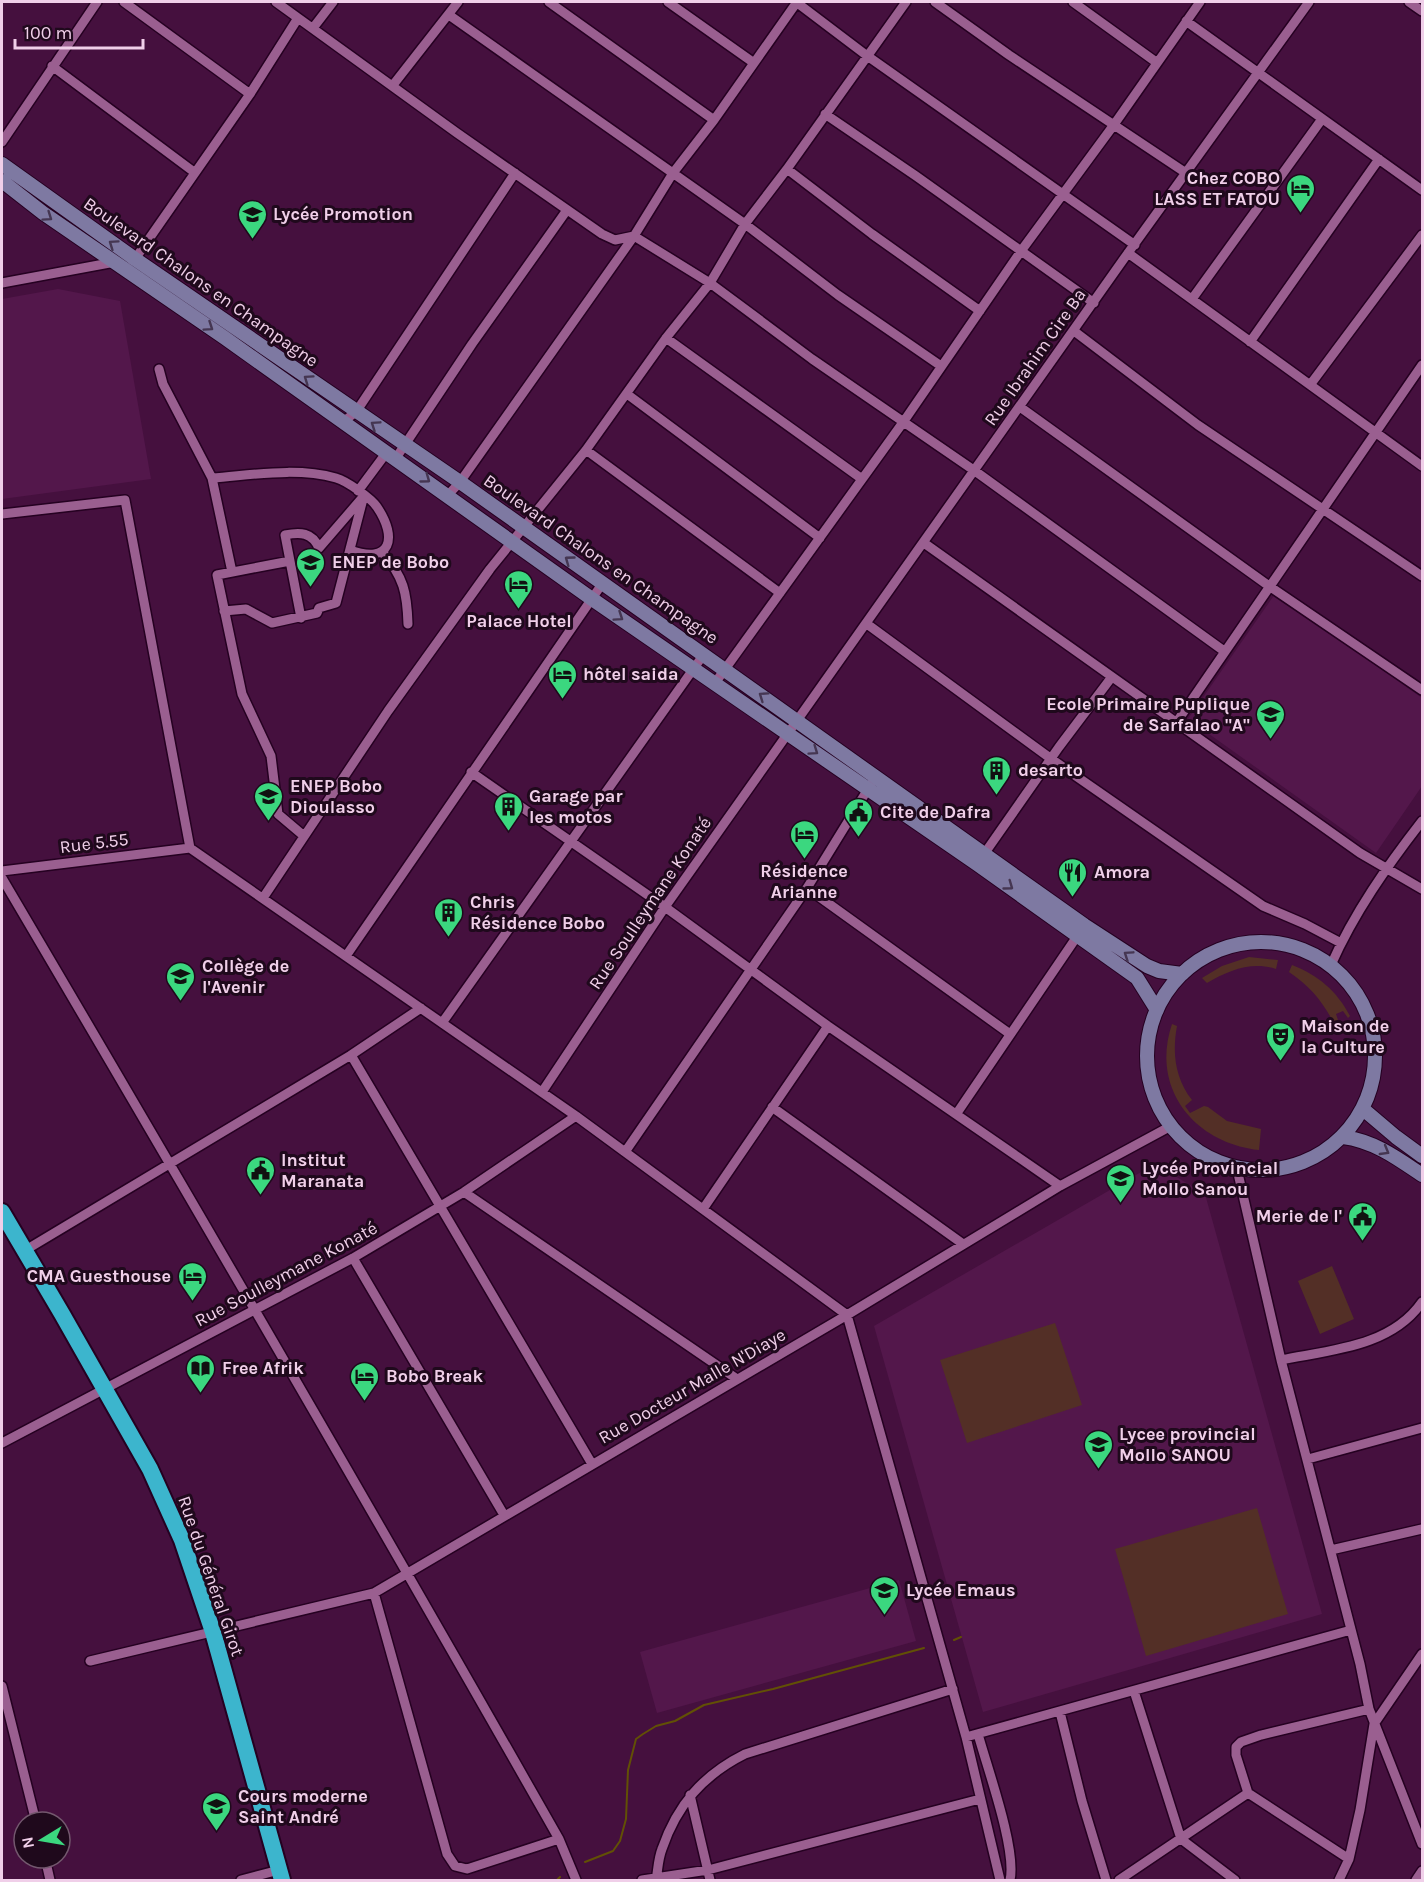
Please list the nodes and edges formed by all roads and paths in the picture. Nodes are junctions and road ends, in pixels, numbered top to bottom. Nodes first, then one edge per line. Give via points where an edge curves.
1 (97, 2) edge
2 (124, 2) edge
3 (276, 2) edge
4 (333, 2) edge
5 (458, 2) edge
6 (549, 2) edge
7 (668, 2) edge
8 (796, 2) edge
9 (906, 2) edge
10 (935, 2) edge
11 (1073, 2) edge
12 (1200, 2) edge
13 (1309, 2) edge
14 (1409, 2) edge
15 (1422, 11) edge
16 (449, 15) junction
17 (298, 18) junction
18 (1186, 21) junction
19 (313, 28) junction
20 (866, 55) junction
21 (1156, 62) junction
22 (754, 63) junction
23 (52, 66) junction
24 (1258, 74) junction
25 (393, 85) junction
26 (250, 94) junction
27 (825, 114) junction
28 (1322, 119) junction
29 (714, 120) junction
30 (1113, 126) junction
31 (2, 142) edge
32 (1379, 159) junction
33 (2, 164) edge
34 (787, 169) junction
35 (195, 172) junction
36 (515, 173) junction
37 (674, 173) junction
38 (1186, 173) junction
39 (2, 181) edge
40 (1422, 190) edge
41 (1063, 194) junction
42 (567, 210) junction
43 (745, 224) junction
44 (1422, 235) edge
45 (634, 236) junction
46 (1131, 249) junction
47 (1021, 251) junction
48 (135, 259) junction
49 (114, 262) junction
50 (2, 283) edge
51 (710, 283) junction
52 (1192, 300) junction
53 (1094, 303) junction
54 (980, 311) junction
55 (1074, 331) junction
56 (666, 338) junction
57 (1250, 342) junction
58 (1422, 365) edge
59 (941, 366) junction
60 (159, 369) dead end
61 (1310, 385) junction
62 (627, 394) junction
63 (1020, 407) junction
64 (356, 412) junction
65 (904, 420) junction
66 (344, 421) junction
67 (1377, 432) junction
68 (405, 445) junction
69 (586, 450) junction
70 (392, 455) junction
71 (1422, 466) edge
72 (975, 471) junction
73 (212, 478) junction
74 (862, 479) junction
75 (460, 482) junction
76 (361, 493) junction
77 (448, 495) junction
78 (1322, 510) junction
79 (2, 514) edge
80 (524, 527) junction
81 (820, 538) junction
82 (512, 540) junction
83 (924, 543) junction
84 (350, 550) junction
85 (382, 552) junction
86 (290, 561) junction
87 (232, 572) junction
88 (1422, 576) edge
89 (602, 584) junction
90 (1269, 586) junction
91 (780, 593) junction
92 (592, 599) junction
93 (224, 610) junction
94 (301, 618) junction
95 (408, 624) dead end
96 (867, 624) junction
97 (1224, 651) junction
98 (704, 654) junction
99 (694, 668) junction
100 (725, 669) junction
101 (1111, 678) junction
102 (715, 683) junction
103 (1422, 690) edge
104 (798, 720) junction
105 (1176, 723) junction
106 (789, 733) junction
107 (1050, 758) junction
108 (471, 772) junction
109 (876, 776) junction
110 (867, 789) junction
111 (1422, 821) edge
112 (304, 836) junction
113 (571, 841) junction
114 (190, 848) junction
115 (980, 859) junction
116 (1386, 867) junction
117 (2, 871) edge
118 (2, 878) edge
119 (807, 888) junction
120 (1422, 889) edge
121 (263, 898) junction
122 (665, 907) junction
123 (1081, 930) junction
124 (1341, 943) junction
125 (346, 956) junction
126 (1331, 965) junction
127 (750, 969) junction
128 (1182, 974) junction
129 (421, 1008) junction
130 (1157, 1010) junction
131 (442, 1023) junction
132 (828, 1026) junction
133 (1010, 1034) junction
134 (351, 1055) junction
135 (542, 1092) junction
136 (772, 1107) junction
137 (1363, 1109) junction
138 (957, 1113) junction
139 (576, 1116) junction
140 (1170, 1126) junction
141 (1343, 1137) junction
142 (625, 1152) junction
143 (1422, 1156) edge
144 (170, 1163) junction
145 (1237, 1169) junction
146 (1422, 1176) edge
147 (1060, 1186) junction
148 (464, 1192) junction
149 (442, 1206) junction
150 (703, 1209) junction
151 (2, 1212) edge
152 (963, 1244) junction
153 (24, 1251) junction
154 (353, 1258) junction
155 (1421, 1307) edge
156 (254, 1311) junction
157 (847, 1314) junction
158 (1281, 1360) junction
159 (737, 1378) junction
160 (104, 1390) junction
161 (1422, 1428) edge
162 (2, 1443) edge
163 (1308, 1459) junction
164 (592, 1464) junction
165 (504, 1515) junction
166 (1422, 1529) edge
167 (1331, 1550) junction
168 (408, 1574) junction
169 (374, 1593) junction
170 (1351, 1630) junction
171 (213, 1632) junction
172 (1422, 1654) edge
173 (90, 1661) dead end
174 (2, 1686) edge
175 (953, 1689) junction
176 (1134, 1691) junction
177 (1369, 1710) junction
178 (1060, 1712) junction
179 (1374, 1724) junction
180 (978, 1734) junction
181 (966, 1737) junction
182 (1248, 1793) junction
183 (690, 1795) junction
184 (980, 1799) junction
185 (33, 1810) edge
186 (559, 1839) junction
187 (1181, 1839) junction
188 (1422, 1844) edge
189 (1348, 1859) junction
190 (708, 1870) junction
191 (1422, 1871) edge
192 (281, 1875) edge
193 (657, 1879) edge
194 (241, 1881) edge
195 (576, 1881) edge
196 (642, 1881) edge
197 (710, 1881) edge
198 (1000, 1881) edge
199 (1010, 1881) edge
200 (1106, 1881) edge
201 (1119, 1881) edge
202 (1235, 1881) edge
203 (1339, 1881) edge
204 (1416, 1881) edge

1 - 23 street
2 - 26 street
3 - 17 street
4 - 19 street
5 - 16 street
6 - 29 street
7 - 22 street
8 - 20 street
8 - 22 street
9 - 20 street
10 - 30 street
11 - 21 street
12 - 18 street
13 - 24 street, Rue Ibrahim Cire Ba
14 - 15 street
16 - 25 street
16 - 37 street
17 - 19 street
17 - 26 street
18 - 21 street
18 - 24 street
19 - 25 street
20 - 27 street
20 - 41 street
21 - 30 street
22 - 29 street
23 - 31 street
23 - 35 street
24 - 28 street
24 - 38 street, Rue Ibrahim Cire Ba
25 - 36 street
26 - 35 street
27 - 34 street
27 - 47 street
28 - 32 street
28 - 52 street
29 - 37 street
30 - 38 street
30 - 41 street
32 - 40 street
32 - 57 street
48 -> 33 main road, Boulevard Chalons en Champagne
34 - 43 street
34 - 54 street
35 - 48 street
36 - 42 street
36 - 64 street
37 - 43 street
37 - 45 street
38 - 46 street, Rue Ibrahim Cire Ba
39 -> 49 main road, Boulevard Chalons en Champagne
41 - 46 street
41 - 47 street
42 - 45 street via 615,240
42 - 68 street
43 - 51 street
43 - 59 street
44 - 61 street
45 - 51 street
45 - 75 street
46 - 52 street
46 - 53 street, Rue Ibrahim Cire Ba
47 - 53 street
47 - 54 street
48 - 49 street
64 -> 48 main road, Boulevard Chalons en Champagne
49 - 50 street
49 -> 66 main road, Boulevard Chalons en Champagne
51 - 56 street
51 - 65 street
52 - 57 street
53 - 55 street, Rue Ibrahim Cire Ba
54 - 59 street
55 - 63 street, Rue Ibrahim Cire Ba
55 - 78 street via 1198,425
56 - 62 street
56 - 74 street
57 - 61 street
58 - 67 street
59 - 65 street
60 - 73 street
61 - 67 street
62 - 69 street
62 - 81 street
63 - 72 street, Rue Ibrahim Cire Ba
63 - 90 street
64 - 66 street
68 -> 64 main road, Boulevard Chalons en Champagne
65 - 72 street
65 - 74 street
66 - 70 main road, Boulevard Chalons en Champagne
67 - 71 street
67 - 78 street
68 - 70 street
68 - 75 main road, Boulevard Chalons en Champagne
69 - 80 street
69 - 91 street
70 - 76 street
70 -> 77 main road, Boulevard Chalons en Champagne
72 - 83 street, Rue Ibrahim Cire Ba
72 - 97 street
73 - 76 street via 289,471 338,479
73 - 87 street
74 - 81 street
75 - 77 street
75 - 80 main road, Boulevard Chalons en Champagne
76 - 84 street
76 - 85 street via 376,505 389,533
76 - 86 street via 319,548 316,540 301,532 285,535
77 - 82 main road, Boulevard Chalons en Champagne
78 - 88 street
78 - 90 street
79 - 114 street via 125,500
80 - 82 street
89 -> 80 main road, Boulevard Chalons en Champagne
81 - 91 street
82 - 92 main road, Boulevard Chalons en Champagne
82 - 112 street via 388,711
83 - 96 street, Rue Ibrahim Cire Ba
83 - 101 street
84 - 85 street via 371,556
84 - 94 street via 336,603
85 - 95 street via 400,577 407,600
86 - 87 street
86 - 94 street
87 - 93 street via 218,575
89 - 92 street
89 - 98 main road, Boulevard Chalons en Champagne
90 - 97 street
90 - 103 street
91 - 100 street
92 -> 99 main road, Boulevard Chalons en Champagne
92 - 108 street
93 - 94 street via 246,609 272,623
93 - 112 street via 242,694 271,756 278,814
96 - 104 street, Rue Ibrahim Cire Ba
96 - 107 street
97 - 105 street
98 - 99 street
98 - 100 main road, Boulevard Chalons en Champagne
99 - 102 main road, Boulevard Chalons en Champagne
99 - 113 street
100 - 102 street
104 -> 100 main road, Boulevard Chalons en Champagne
101 - 105 street
101 - 107 street
102 - 106 main road, Boulevard Chalons en Champagne
104 - 106 street, Rue Ibrahim Cire Ba
104 - 109 main road, Boulevard Chalons en Champagne
105 - 116 street via 1360,853
106 -> 110 main road, Boulevard Chalons en Champagne
106 - 122 street, Rue Soulleymane Konaté
107 - 115 street
107 - 124 street via 1263,906
108 - 113 street
108 - 125 street
109 - 110 street
109 - 115 main road, Boulevard Chalons en Champagne
110 - 115 main road, Boulevard Chalons en Champagne
110 - 119 street
111 - 116 street
112 - 121 street
113 - 122 street
113 - 131 street
114 - 117 street, Rue 5.55
114 - 121 street
115 - 123 main road, Boulevard Chalons en Champagne
116 - 120 street
116 - 124 street
118 - 144 street
119 - 127 street
119 - 133 street
121 - 125 street
122 - 127 street
122 - 135 street, Rue Soulleymane Konaté
128 -> 123 main road, Boulevard Chalons en Champagne via 1147,966
123 - 130 main road, Boulevard Chalons en Champagne via 1137,978
123 - 133 street
124 - 126 street
125 - 129 street
126 - 128 main road via 1296,947 1258,942 1213,952
126 - 137 main road via 1359,998 1373,1031 1375,1068
127 - 132 street
127 - 142 street
128 - 130 main road
129 - 131 street
129 - 134 street
130 - 140 main road via 1148,1040 1148,1072
131 - 135 street
132 - 136 street
132 - 138 street
133 - 138 street
134 - 144 street
134 - 149 street
135 - 139 street
136 - 150 street
136 - 152 street
137 - 141 main road
137 - 143 main road
138 - 147 street
139 - 142 street
139 - 148 street, Rue Soulleymane Konaté
140 - 145 main road via 1202,1155
140 - 147 street, Rue Docteur Malle N'Diaye
141 - 145 main road via 1317,1157 1292,1167
141 -> 146 main road via 1374,1145
142 - 150 street
144 - 153 street
144 - 156 street
145 - 158 street
147 - 152 street, Rue Docteur Malle N'Diaye
148 - 149 street, Rue Soulleymane Konaté
148 - 159 street
149 - 154 street, Rue Soulleymane Konaté
149 - 164 street
150 - 157 street
151 - 153 highway, Rue du Général Girot
152 - 157 street, Rue Docteur Malle N'Diaye
153 - 160 highway, Rue du Général Girot
154 - 156 street, Rue Soulleymane Konaté
154 - 165 street
155 - 158 street via 1381,1337 1363,1344
156 - 160 street, Rue Soulleymane Konaté
156 - 168 street
157 - 159 street, Rue Docteur Malle N'Diaye
157 - 175 street
158 - 163 street
159 - 164 street, Rue Docteur Malle N'Diaye
160 - 162 street, Rue Soulleymane Konaté
160 - 171 highway, Rue du Général Girot via 165,1501
161 - 163 street
163 - 167 street
164 - 165 street, Rue Docteur Malle N'Diaye
165 - 168 street, Rue Docteur Malle N'Diaye
166 - 167 street
167 - 170 street
168 - 169 street, Rue Docteur Malle N'Diaye
168 - 186 street
169 - 171 street, Rue Docteur Malle N'Diaye
169 - 186 street via 447,1854 454,1866 467,1869
170 - 176 street
170 - 177 street
171 - 173 street, Rue Docteur Malle N'Diaye
171 - 192 highway, Rue du Général Girot
172 - 179 street
174 - 185 street
175 - 181 street
175 - 183 street via 745,1754 711,1775
176 - 178 street
176 - 187 street
177 - 179 street
177 - 182 street via 1241,1742 1236,1755
178 - 180 street
178 - 200 street
179 - 188 street
179 - 189 street
180 - 181 street
180 - 199 street via 1006,1833
181 - 184 street
182 - 187 street
182 - 189 street
183 - 190 street
183 - 193 street via 661,1851
184 - 190 street
184 - 198 street
186 - 195 street
187 - 201 street
187 - 202 street
189 - 203 street
190 - 193 street
190 - 197 street
191 - 204 street
192 - 194 street
193 - 196 street

